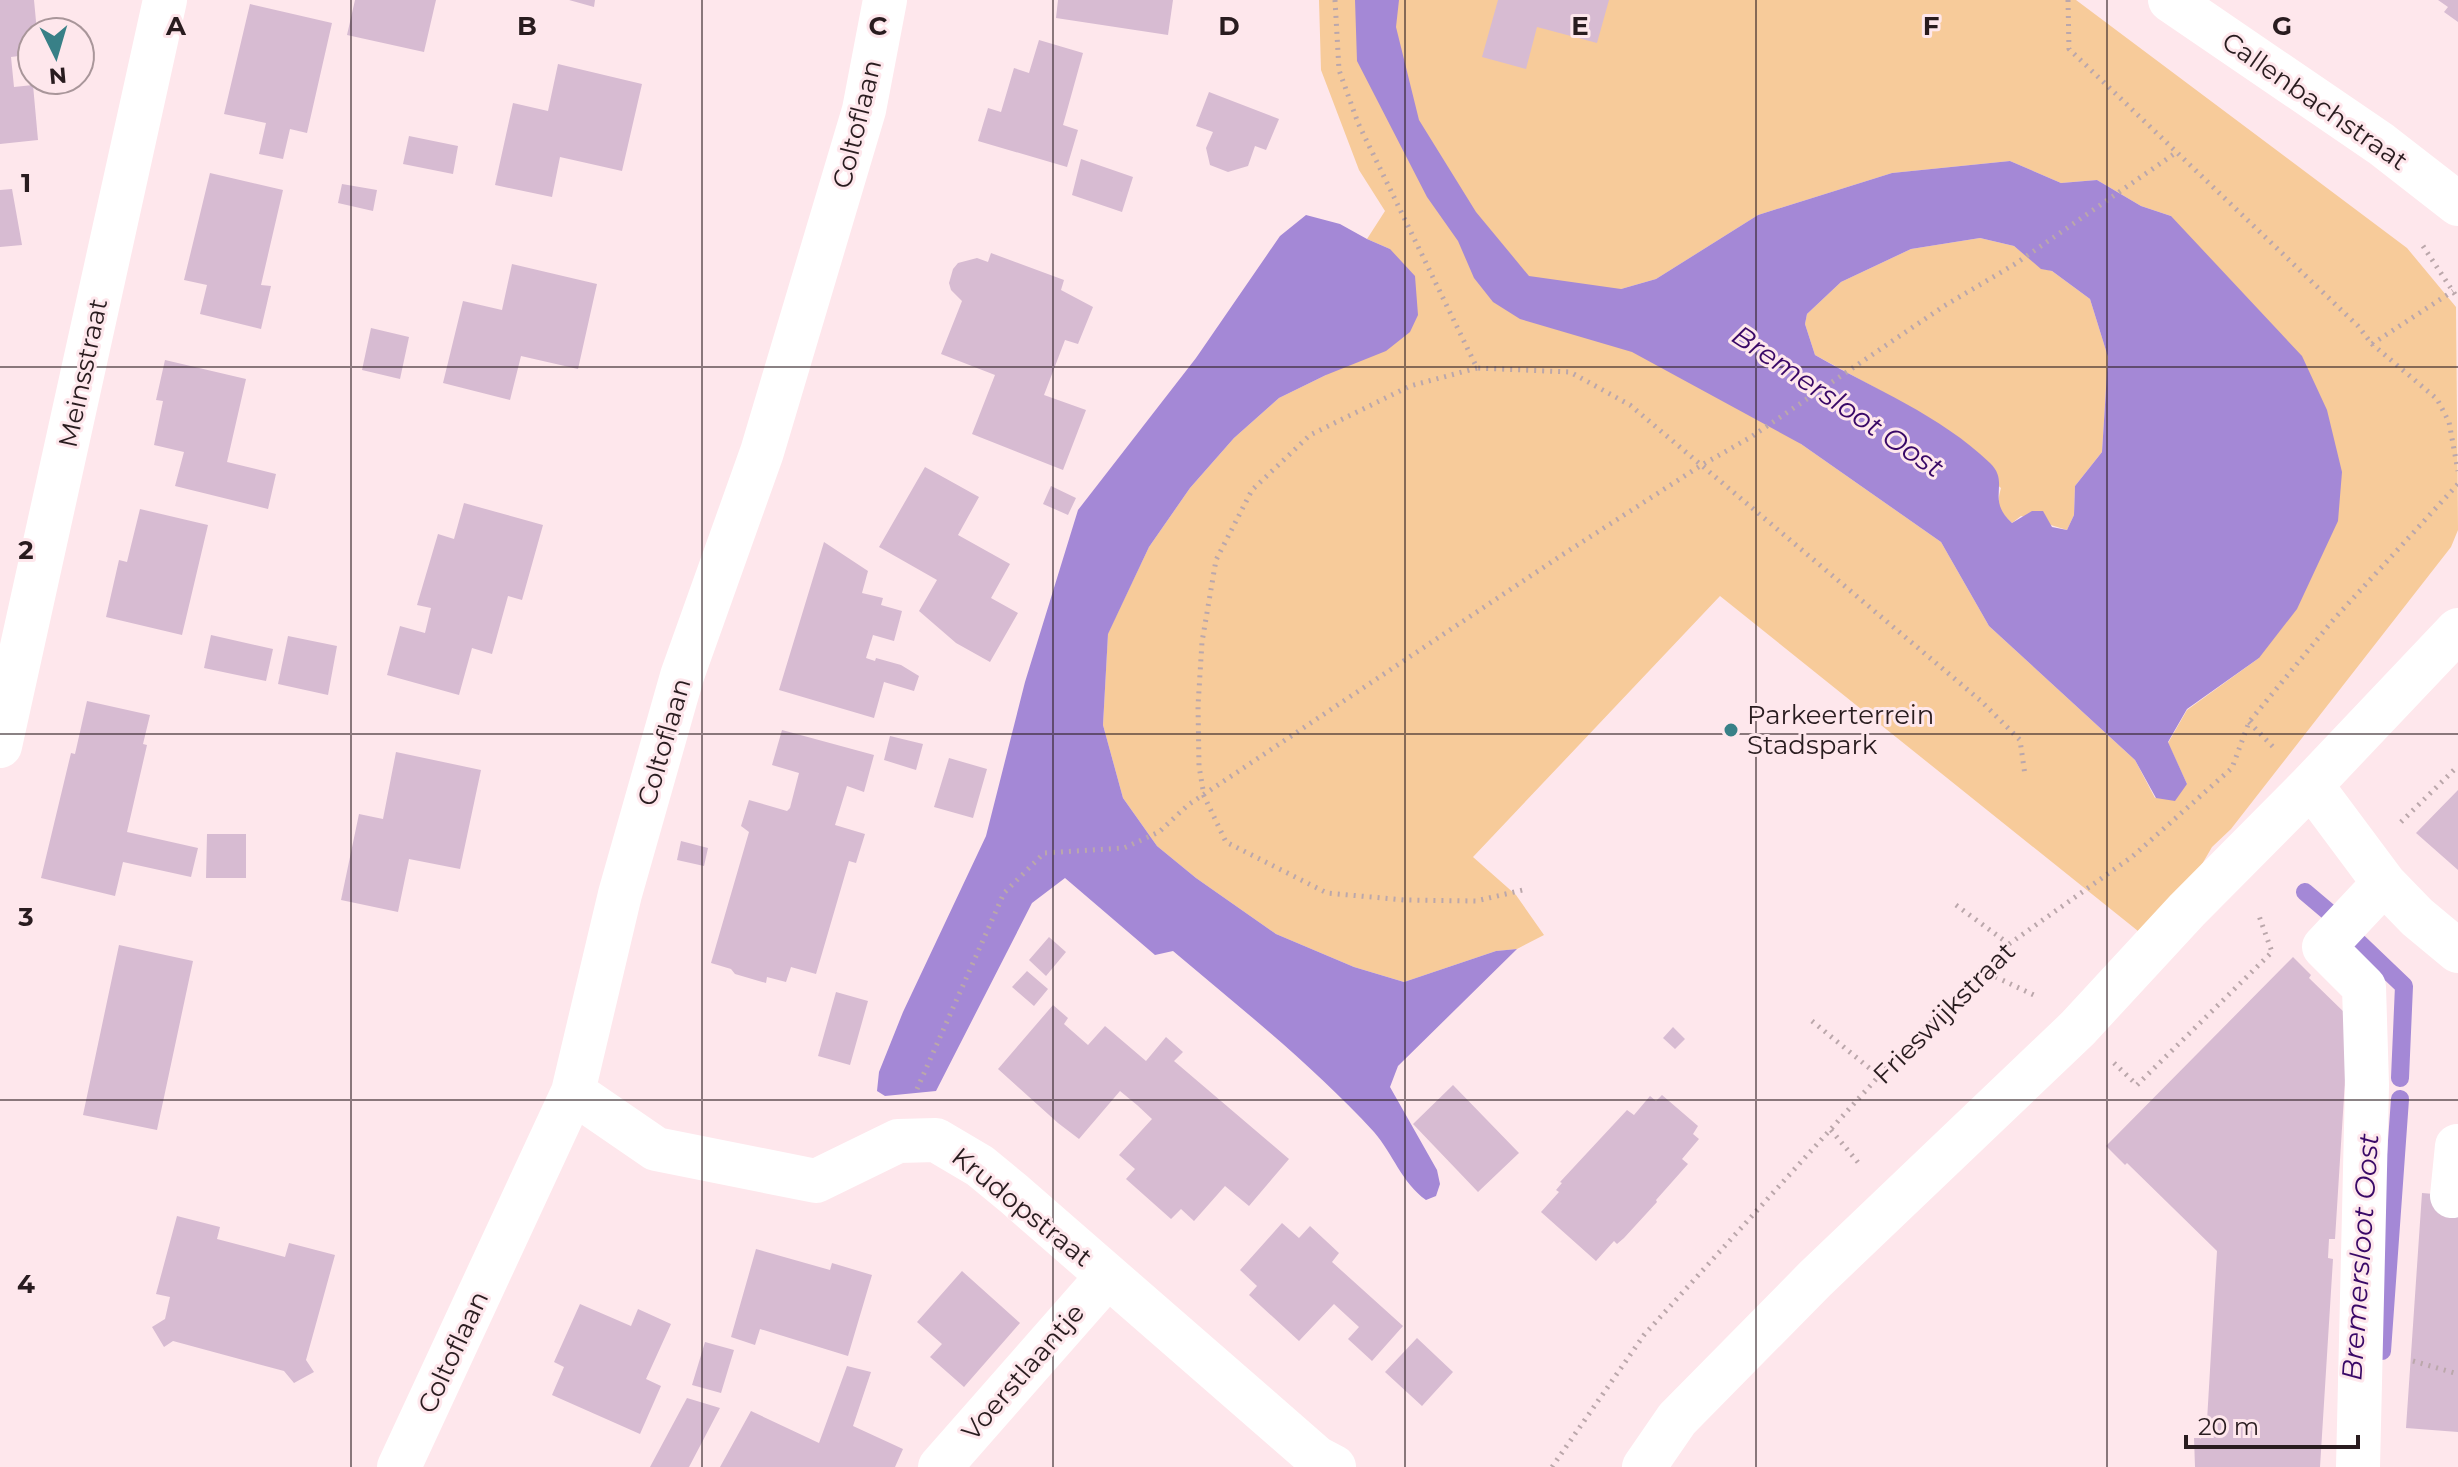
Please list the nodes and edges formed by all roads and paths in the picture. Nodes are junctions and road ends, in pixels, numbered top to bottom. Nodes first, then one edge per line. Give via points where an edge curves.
1 (165, 0) edge
2 (885, 0) edge
3 (1335, 0) edge
4 (2068, 0) edge
5 (2170, 0) edge
6 (2177, 152) junction
7 (2458, 204) edge
8 (2453, 291) dead end
9 (2372, 344) junction
10 (1477, 368) junction
11 (1700, 466) junction
12 (2458, 471) edge
13 (2458, 484) edge
14 (2458, 630) edge
15 (0, 746) edge
16 (2025, 775) dead end
17 (2311, 785) junction
18 (1204, 796) junction
19 (2384, 883) junction
20 (1527, 889) dead end
21 (1956, 905) dead end
22 (2009, 944) junction
23 (2458, 951) edge
24 (1812, 1021) dead end
25 (1879, 1076) junction
26 (573, 1092) junction
27 (913, 1098) dead end
28 (2458, 1137) edge
29 (2458, 1146) edge
30 (2452, 1196) dead end
31 (1107, 1277) junction
32 (2401, 1358) dead end
33 (2458, 1374) edge
34 (399, 1467) edge
35 (940, 1467) edge
36 (1334, 1467) edge
37 (1552, 1467) edge
38 (1644, 1467) edge
39 (2358, 1467) edge

1 - 15 street, Meinsstraat
2 - 26 street, Coltoflaan via 864,110 762,452 682,676 620,894
3 - 10 path via 1339,70 1358,123
4 - 6 path via 2069,49
5 - 7 street, Callenbachstraat via 2381,144
6 - 9 path
6 - 11 path via 2015,264
8 - 9 path
9 - 12 path via 2437,399 2449,422
10 - 11 path via 1570,372 1630,405
10 - 18 path via 1410,386 1310,435 1252,490 1216,560 1202,642 1198,751
11 - 16 path via 1981,701 2020,740
11 - 18 path
13 - 22 path, Frieswijkstraat via 2334,619 2249,722 2232,768 2133,856
14 - 17 street
17 - 19 street
17 - 38 street via 2078,1028 1677,1419
18 - 20 path via 1226,842 1327,893 1476,901
18 - 27 path via 1159,832 1124,848 1044,853 1004,893
19 - 23 street
19 - 39 street via 2324,947 2364,987 2367,1085
21 - 22 path
22 - 25 path, Frieswijkstraat
24 - 25 path
25 - 37 path, Frieswijkstraat via 1644,1335
26 - 31 street, Krudopstraat via 656,1149 816,1181 898,1141 936,1140 980,1166
26 - 34 street, Coltoflaan
28 - 29 street
29 - 30 street
31 - 35 street, Voerstlaantje
31 - 36 street, Krudopstraat via 1317,1458
32 - 33 path

